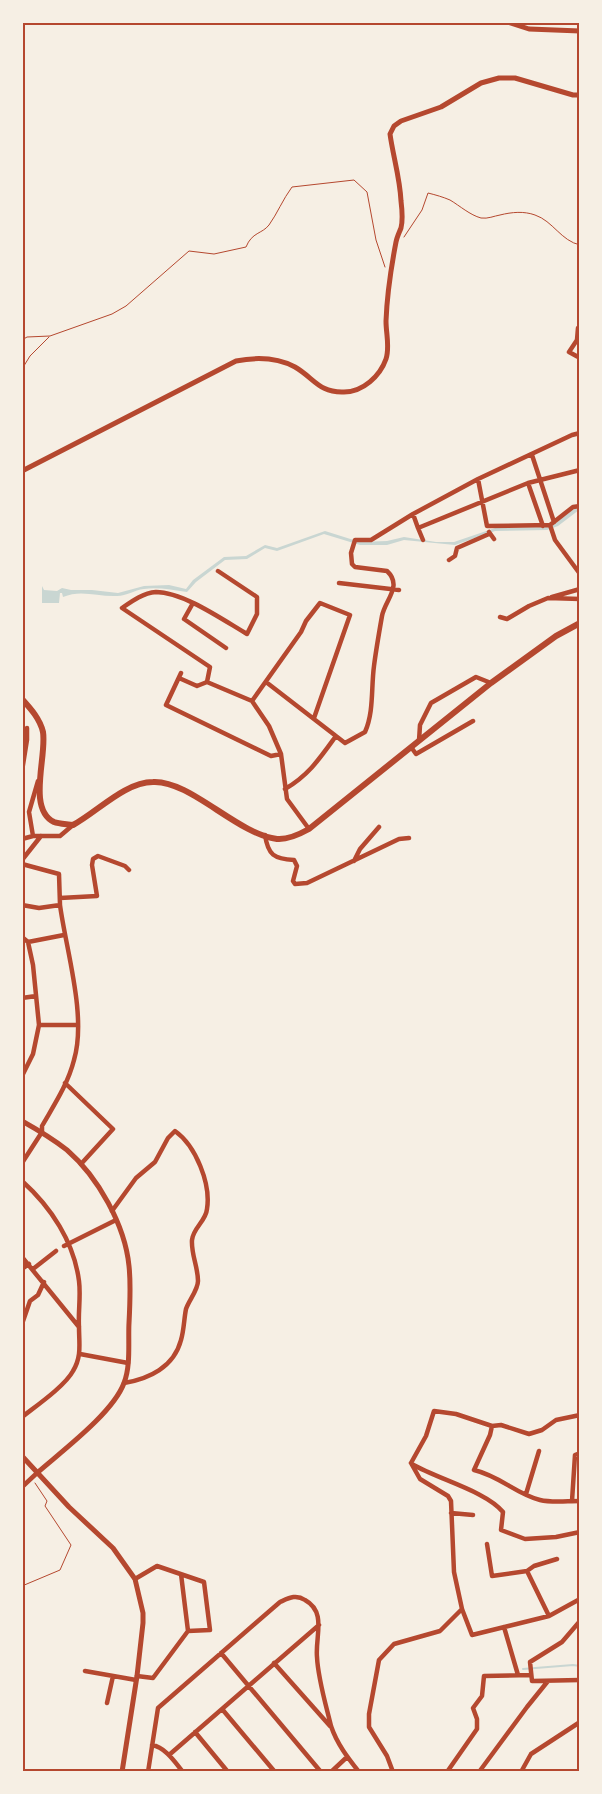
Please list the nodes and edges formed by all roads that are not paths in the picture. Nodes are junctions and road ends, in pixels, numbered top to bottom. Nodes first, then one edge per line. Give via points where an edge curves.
1 (508, 22) edge
2 (580, 31) edge
3 (580, 95) edge
4 (578, 328) edge
5 (580, 358) edge
6 (580, 433) edge
7 (532, 455) junction
8 (580, 470) edge
9 (22, 471) edge
10 (478, 478) junction
11 (539, 480) junction
12 (528, 483) junction
13 (482, 503) junction
14 (580, 506) edge
15 (413, 514) junction
16 (552, 524) junction
17 (488, 526) junction
18 (543, 526) junction
19 (418, 528) junction
20 (489, 534) junction
21 (494, 539) dead end
22 (423, 540) dead end
23 (449, 560) dead end
24 (218, 571) dead end
25 (580, 574) edge
26 (339, 583) dead end
27 (580, 588) edge
28 (396, 590) junction
29 (548, 598) junction
30 (580, 599) edge
31 (193, 603) junction
32 (500, 617) dead end
33 (580, 622) edge
34 (226, 648) dead end
35 (181, 672) dead end
36 (179, 678) junction
37 (207, 682) junction
38 (266, 682) junction
39 (491, 683) junction
40 (22, 699) edge
41 (252, 701) junction
42 (314, 718) junction
43 (473, 722) dead end
44 (27, 728) dead end
45 (336, 736) junction
46 (25, 740) edge
47 (419, 741) junction
48 (411, 747) junction
49 (281, 754) junction
50 (22, 771) edge
51 (41, 773) junction
52 (286, 790) junction
53 (73, 825) junction
54 (378, 827) dead end
55 (309, 829) junction
56 (265, 835) junction
57 (33, 836) junction
58 (41, 836) junction
59 (409, 838) dead end
60 (22, 839) edge
61 (22, 860) edge
62 (354, 861) junction
63 (22, 864) edge
64 (130, 870) dead end
65 (60, 898) junction
66 (22, 905) edge
67 (60, 905) junction
68 (64, 935) junction
69 (22, 937) edge
70 (28, 942) junction
71 (36, 996) junction
72 (22, 998) edge
73 (39, 1025) junction
74 (77, 1025) junction
75 (22, 1076) edge
76 (65, 1083) junction
77 (22, 1122) edge
78 (42, 1132) junction
79 (22, 1164) edge
80 (81, 1164) junction
81 (22, 1181) edge
82 (112, 1211) junction
83 (116, 1220) junction
84 (69, 1243) junction
85 (64, 1246) dead end
86 (56, 1251) dead end
87 (22, 1256) edge
88 (28, 1264) junction
89 (22, 1269) edge
90 (33, 1269) junction
91 (44, 1282) junction
92 (22, 1324) edge
93 (79, 1327) junction
94 (80, 1354) junction
95 (128, 1363) junction
96 (124, 1383) junction
97 (580, 1415) edge
98 (22, 1417) edge
99 (492, 1426) junction
100 (539, 1451) dead end
101 (580, 1454) edge
102 (22, 1456) edge
103 (411, 1463) junction
104 (37, 1473) junction
105 (22, 1487) edge
106 (526, 1494) junction
107 (572, 1501) junction
108 (580, 1501) edge
109 (451, 1513) junction
110 (473, 1515) dead end
111 (580, 1532) edge
112 (487, 1544) dead end
113 (558, 1559) dead end
114 (527, 1570) junction
115 (181, 1574) junction
116 (135, 1579) junction
117 (580, 1599) edge
118 (462, 1609) junction
119 (549, 1616) junction
120 (580, 1621) edge
121 (319, 1625) junction
122 (504, 1627) junction
123 (188, 1631) junction
124 (220, 1653) junction
125 (274, 1663) junction
126 (85, 1671) dead end
127 (518, 1675) junction
128 (530, 1675) junction
129 (113, 1676) junction
130 (137, 1678) junction
131 (580, 1680) edge
132 (548, 1681) junction
133 (248, 1686) junction
134 (107, 1703) dead end
135 (222, 1709) junction
136 (580, 1722) edge
137 (331, 1726) junction
138 (195, 1732) junction
139 (152, 1745) junction
140 (169, 1755) junction
141 (347, 1757) junction
142 (122, 1772) edge
143 (148, 1772) edge
144 (183, 1772) edge
145 (228, 1772) edge
146 (275, 1772) edge
147 (321, 1772) edge
148 (331, 1772) edge
149 (359, 1772) edge
150 (393, 1772) edge
151 (447, 1772) edge
152 (479, 1772) edge
153 (521, 1772) edge

1 - 2 street via 529,29
3 - 9 street via 515,78 499,78 481,83 441,107 394,126 390,134 399,183 401,227 389,282 388,345 380,371 359,389 346,393 330,392 295,367 277,360 257,357 236,361
4 - 5 street via 577,340 569,352
6 - 7 street
7 - 10 street
7 - 11 street
8 - 11 street
10 - 13 street
10 - 15 street
11 - 12 street
11 - 16 street
12 - 13 street
12 - 18 street
13 - 17 street
13 - 19 street
14 - 16 street
15 - 19 street
15 - 28 street via 371,540 356,540 351,553 350,561 355,567 387,571
16 - 18 street
16 - 25 street via 555,540
17 - 18 street
17 - 20 street
19 - 22 street
20 - 21 street
20 - 23 street via 457,548 455,556
24 - 31 street via 257,597 257,614 247,634
26 - 28 street
27 - 29 street
28 - 45 street via 382,613 365,732 345,743
29 - 30 street
29 - 32 street via 507,619
31 - 34 street via 184,620
31 - 37 street via 156,592 139,596 122,608 210,667
33 - 39 main road
35 - 36 street
36 - 37 street via 197,686
36 - 49 street via 166,706 271,756
37 - 41 street
38 - 41 street
38 - 42 street
38 - 42 street via 320,603 350,615
39 - 47 main road
39 - 47 street via 476,677 430,703 420,725
40 - 51 main road via 35,713 43,733
41 - 49 street via 269,726
42 - 45 street
43 - 48 street via 416,754
44 - 46 street
45 - 52 street via 316,764
46 - 50 street
47 - 48 main road
48 - 55 main road
49 - 52 street
51 - 53 main road via 43,812 54,822
51 - 57 street via 29,812
52 - 55 street via 287,799
53 - 56 main road via 133,786 153,781 183,790
53 - 58 street via 60,836
54 - 62 street
55 - 56 main road via 294,837 277,839
56 - 62 street via 266,847 271,854 280,859 294,860 297,866 295,884 307,883
57 - 58 street
57 - 60 street
58 - 61 street
59 - 62 street via 399,839
63 - 65 street via 59,874
64 - 65 street via 98,856 92,865 97,896
65 - 67 street
66 - 67 street via 39,908
67 - 68 street
68 - 70 street
68 - 74 street
69 - 70 street
70 - 71 street
71 - 72 street
71 - 73 street
73 - 74 street
73 - 75 street via 33,1054
74 - 76 street via 74,1060
76 - 78 street via 42,1126
76 - 80 street via 113,1129
77 - 78 street
78 - 79 street
78 - 80 street
80 - 82 street
81 - 84 street via 37,1194
82 - 83 street
82 - 96 street via 136,1178 155,1162 168,1138 175,1131 184,1137 202,1169 207,1193 207,1211 193,1234 191,1250 198,1283 188,1303 182,1338 173,1356 150,1377
83 - 84 street
83 - 95 street via 129,1264
84 - 85 street
84 - 93 street via 79,1282
86 - 90 street
87 - 88 street
88 - 89 street
88 - 90 street
90 - 91 street
91 - 92 street via 38,1295 30,1301
91 - 93 street
93 - 94 street
94 - 95 street
94 - 98 street via 68,1378
95 - 96 street
96 - 104 street via 108,1409
97 - 99 street via 556,1420 529,1434 501,1425
99 - 103 street via 456,1414 434,1411 426,1436
99 - 106 street via 474,1470 487,1473
100 - 106 street
101 - 107 street via 575,1455
102 - 104 street
103 - 109 street via 420,1479 448,1496
103 - 111 street via 499,1507 503,1512 501,1530 525,1539
104 - 105 street
104 - 116 street via 113,1548
106 - 107 street via 550,1502
107 - 108 street
109 - 110 street
109 - 118 street via 454,1572
112 - 114 street via 492,1576
113 - 114 street
114 - 119 street
115 - 116 street via 157,1566
115 - 123 street
115 - 123 street via 204,1582 210,1630
116 - 130 street via 144,1623
117 - 119 street
118 - 122 street via 472,1635
118 - 150 street via 440,1631 394,1644 379,1660 369,1727
119 - 122 street
120 - 128 street via 562,1642 530,1662
121 - 124 street via 318,1614 312,1604 298,1596 290,1597
121 - 125 street
121 - 137 street via 317,1657
122 - 127 street
123 - 130 street via 153,1678
124 - 133 street
124 - 139 street via 158,1708
125 - 133 street
125 - 137 street
126 - 129 street
127 - 128 street
127 - 151 street via 484,1676 482,1696 473,1708 477,1729
128 - 132 street via 532,1681
129 - 130 street
129 - 134 street
130 - 142 street
131 - 132 street
132 - 152 street
133 - 135 street
133 - 147 street
135 - 138 street
135 - 146 street
136 - 153 street via 531,1754
137 - 141 street
138 - 140 street
138 - 145 street
139 - 140 street
139 - 143 street
140 - 144 street
141 - 148 street
141 - 149 street

